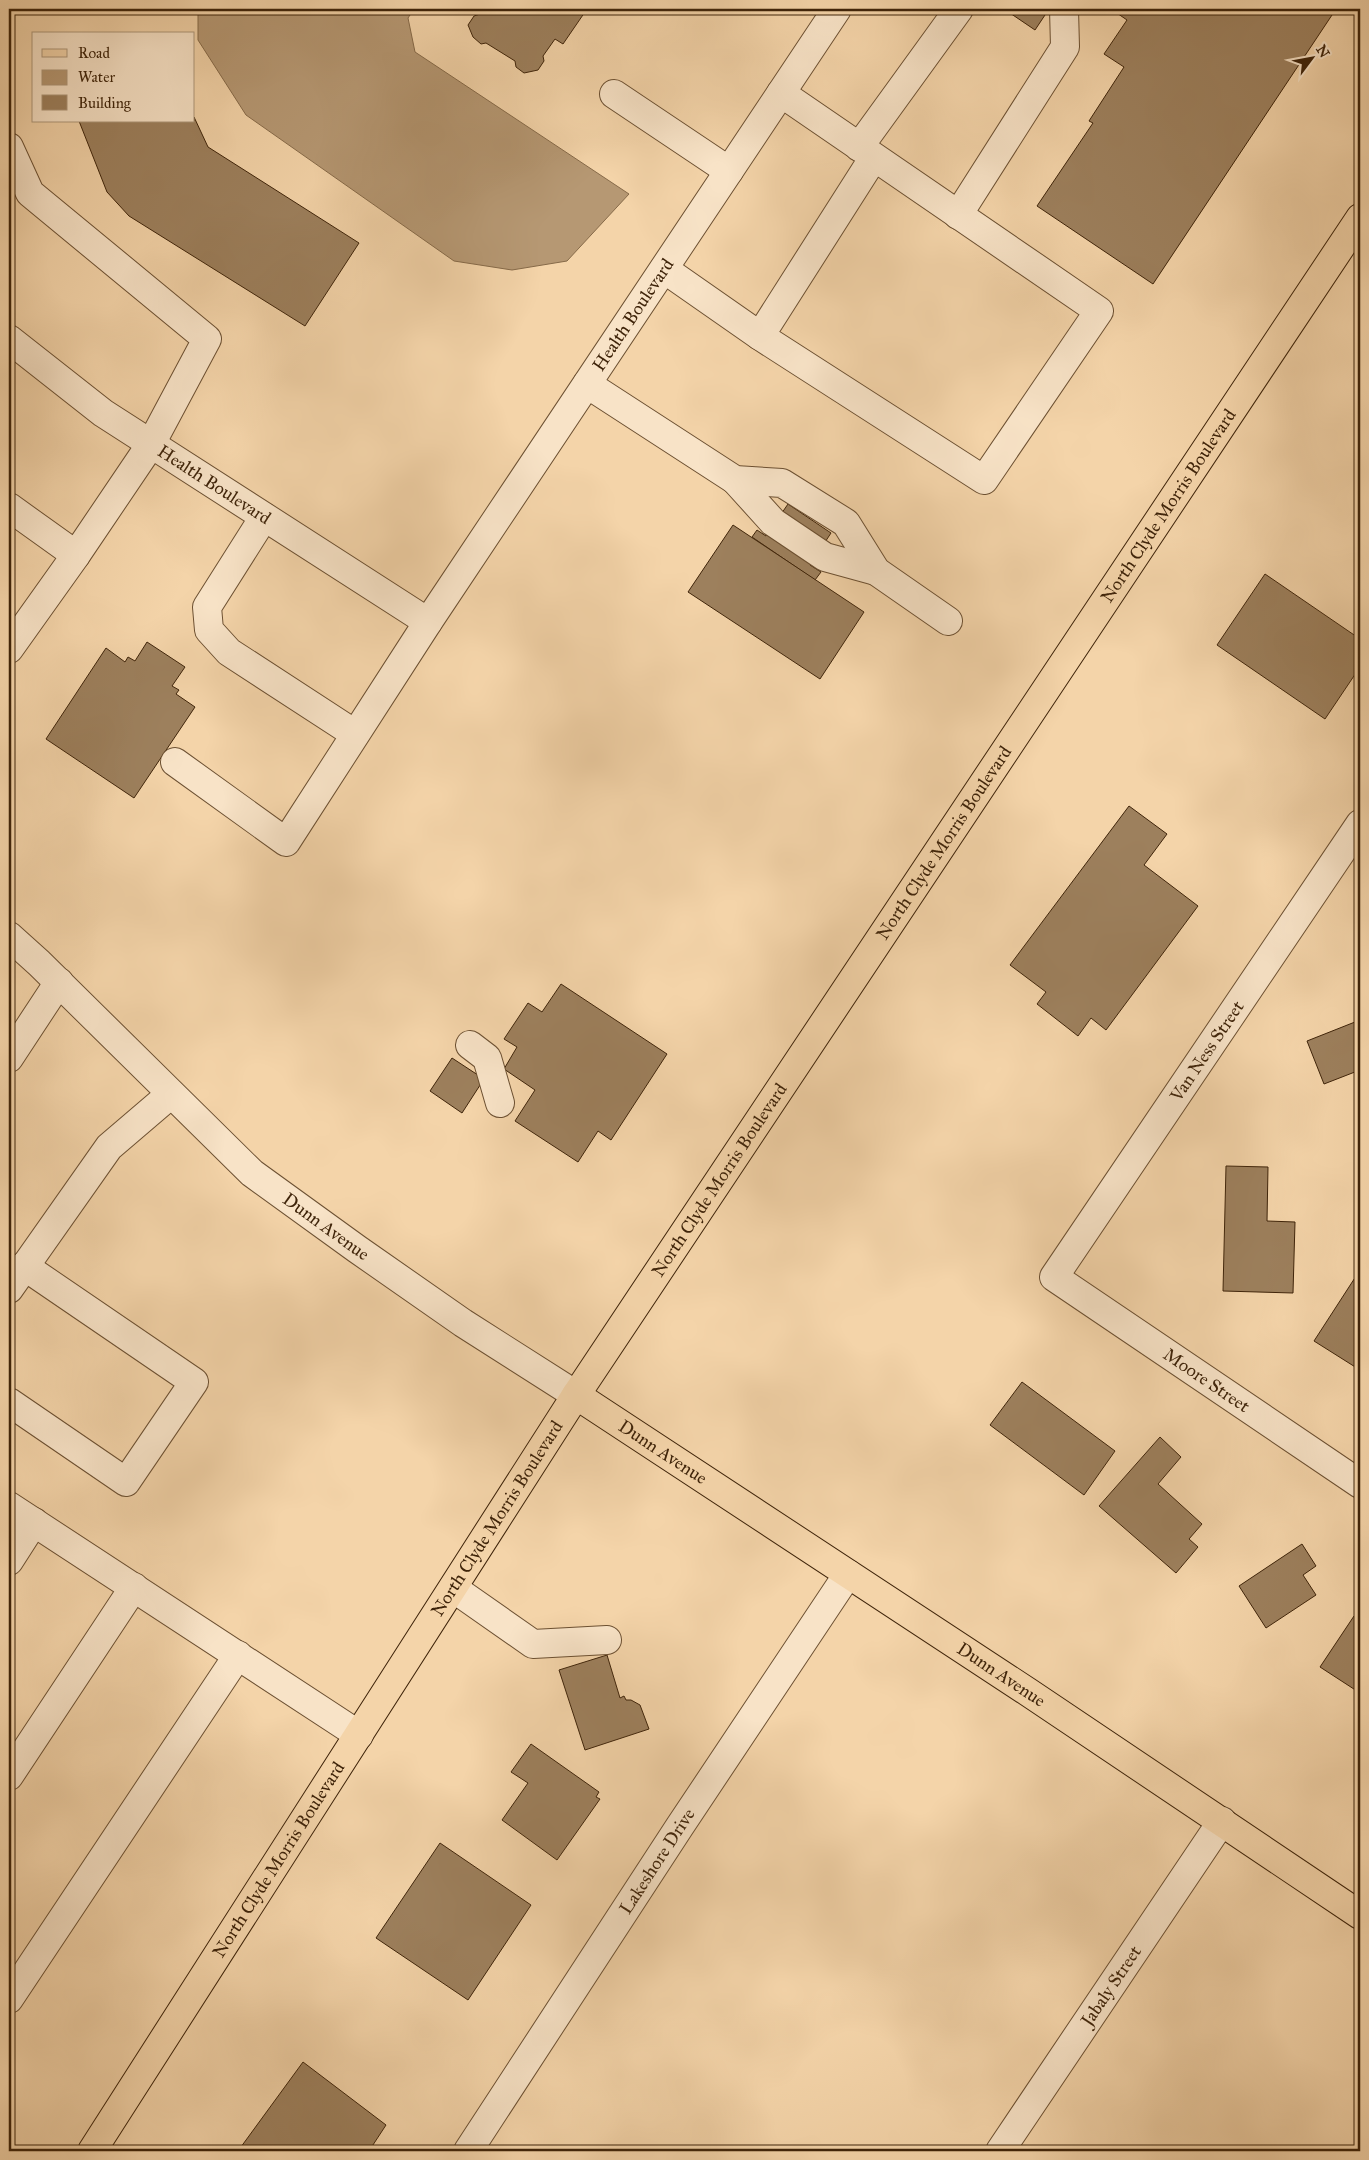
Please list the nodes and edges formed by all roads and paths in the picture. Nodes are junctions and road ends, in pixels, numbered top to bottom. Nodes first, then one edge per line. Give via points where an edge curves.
1 (837, 9) edge
2 (959, 9) edge
3 (1064, 9) edge
4 (781, 93) junction
5 (614, 94) dead end
6 (9, 147) edge
7 (867, 152) junction
8 (729, 171) junction
9 (958, 214) junction
10 (1360, 218) edge
11 (664, 269) junction
12 (760, 336) junction
13 (9, 339) edge
14 (587, 384) junction
15 (151, 444) junction
16 (735, 480) junction
17 (9, 507) edge
18 (264, 517) junction
19 (76, 555) junction
20 (876, 571) junction
21 (948, 621) dead end
22 (428, 622) junction
23 (9, 649) edge
24 (355, 734) junction
25 (175, 762) dead end
26 (1356, 841) edge
27 (9, 936) edge
28 (58, 982) junction
29 (470, 1045) dead end
30 (9, 1058) edge
31 (172, 1094) junction
32 (500, 1103) dead end
33 (24, 1266) junction
34 (1054, 1277) joint
35 (9, 1289) edge
36 (576, 1395) junction
37 (9, 1402) edge
38 (1360, 1484) edge
39 (9, 1506) edge
40 (34, 1522) junction
41 (9, 1561) edge
42 (848, 1574) junction
43 (134, 1587) junction
44 (453, 1588) junction
45 (608, 1640) dead end
46 (238, 1655) junction
47 (359, 1735) junction
48 (9, 1776) edge
49 (1222, 1821) junction
50 (1360, 1915) edge
51 (9, 2000) edge
52 (92, 2151) edge
53 (468, 2151) edge
54 (1000, 2151) edge

1 - 4 street, Health Boulevard
2 - 7 street
3 - 9 street via 1065,47
4 - 7 street
4 - 8 street, Health Boulevard
5 - 8 street
6 - 15 street via 30,193 208,339
7 - 9 street
7 - 12 street
8 - 11 street, Health Boulevard
9 - 12 street via 1099,311 984,480
10 - 36 main road, North Clyde Morris Boulevard
11 - 12 street
11 - 14 street, Health Boulevard
13 - 15 street, Health Boulevard via 103,413
14 - 16 street
14 - 22 street, Health Boulevard
15 - 18 street, Health Boulevard
15 - 19 street
16 - 20 street via 773,522 825,558
16 - 20 street via 782,483 846,523
17 - 19 street
18 - 22 street, Health Boulevard
18 - 24 street via 207,607 209,630 229,652
19 - 23 street
20 - 21 street
22 - 24 street, Health Boulevard
24 - 25 street, Health Boulevard via 286,842
26 - 34 street, Van Ness Street
27 - 28 street, Dunn Avenue
28 - 30 street
28 - 31 street, Dunn Avenue
29 - 32 street via 487,1058
31 - 33 street via 110,1147
31 - 36 street, Dunn Avenue via 252,1172 463,1323
33 - 35 street
33 - 37 street via 194,1382 126,1482
34 - 38 street, Moore Street
36 - 42 main road, Dunn Avenue
36 - 44 main road, North Clyde Morris Boulevard
39 - 40 street
40 - 41 street
40 - 43 street
42 - 49 main road, Dunn Avenue
42 - 53 street, Lakeshore Drive
43 - 46 street
43 - 48 street
44 - 45 street via 533,1644
44 - 47 main road, North Clyde Morris Boulevard
46 - 47 street
46 - 51 street
47 - 52 main road, North Clyde Morris Boulevard
49 - 50 main road, Dunn Avenue
49 - 54 street, Jabaly Street

